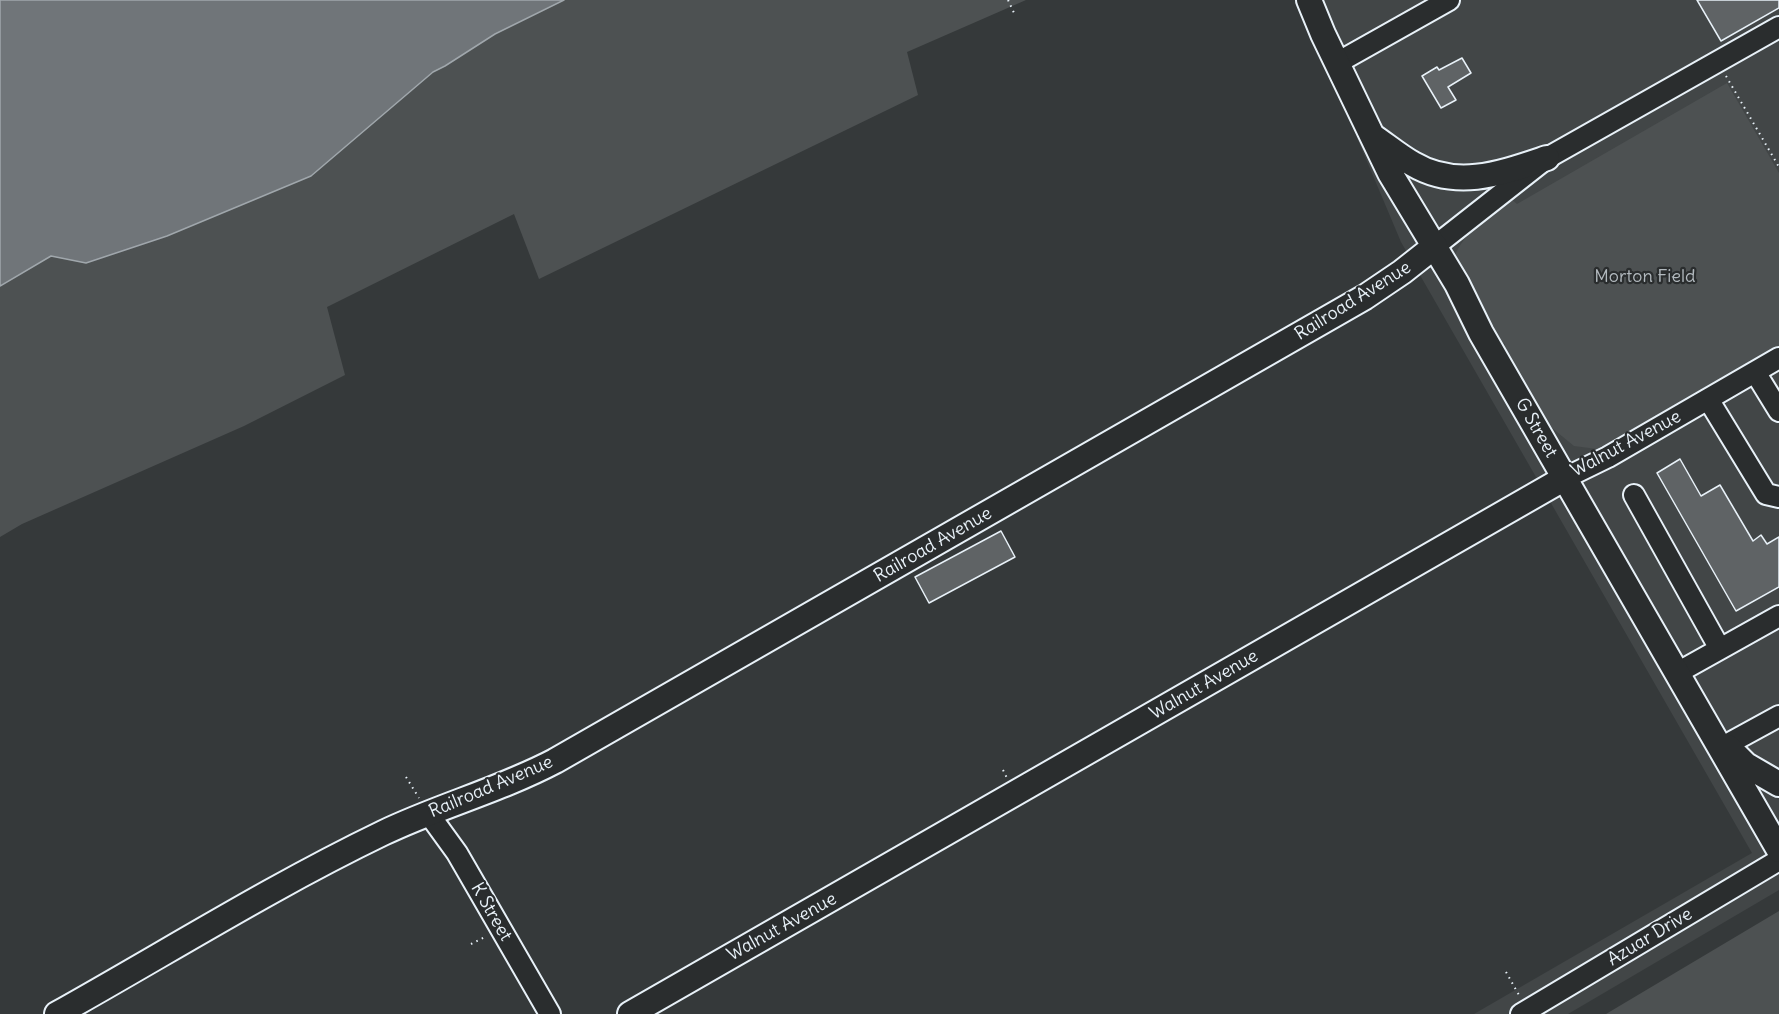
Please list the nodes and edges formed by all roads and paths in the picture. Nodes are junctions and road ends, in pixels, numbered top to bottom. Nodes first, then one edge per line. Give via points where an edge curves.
1 (1008, 0) edge
2 (1309, 0) edge
3 (1449, 0) edge
4 (1015, 15) dead end
5 (1779, 27) edge
6 (1718, 62) junction
7 (1337, 63) junction
8 (1372, 135) junction
9 (1547, 158) junction
10 (1779, 167) edge
11 (1390, 173) junction
12 (1435, 246) junction
13 (1402, 272) junction
14 (1779, 358) edge
15 (1755, 372) junction
16 (1708, 399) junction
17 (1779, 411) edge
18 (1564, 478) junction
19 (1634, 495) dead end
20 (1779, 497) edge
21 (1779, 616) edge
22 (1720, 649) junction
23 (1677, 673) junction
24 (1779, 716) edge
25 (1718, 739) junction
26 (406, 777) dead end
27 (1779, 784) edge
28 (428, 813) junction
29 (1779, 850) edge
30 (1779, 860) edge
31 (1506, 972) dead end
32 (1525, 1012) edge
33 (57, 1014) edge
34 (550, 1014) edge
35 (630, 1014) edge

1 - 4 path
2 - 7 main road, G Street
3 - 7 street
5 - 6 street, Railroad Avenue
6 - 9 street, Railroad Avenue
6 - 10 path
7 - 8 main road, G Street
8 - 9 main road via 1413,164 1448,177 1491,175
8 - 11 main road, G Street
9 - 12 street, Railroad Avenue
11 - 12 main road, G Street
11 - 13 main road via 1412,234
12 - 13 main road, Railroad Avenue
12 - 18 main road, G Street
13 - 28 main road, Railroad Avenue via 1365,297 555,761
14 - 15 street, Walnut Avenue
15 - 16 street, Walnut Avenue
15 - 17 street
16 - 18 street, Walnut Avenue via 1608,458
16 - 20 street via 1766,494
18 - 23 main road, G Street
18 - 35 main road, Walnut Avenue
19 - 22 street
21 - 22 street
22 - 23 street
23 - 25 main road, G Street
24 - 25 street
25 - 27 main road via 1746,765
25 - 29 main road, G Street
26 - 28 path
28 - 33 main road, Railroad Avenue via 312,869
28 - 34 street, K Street via 457,853
30 - 32 street, Azuar Drive
31 - 32 path

